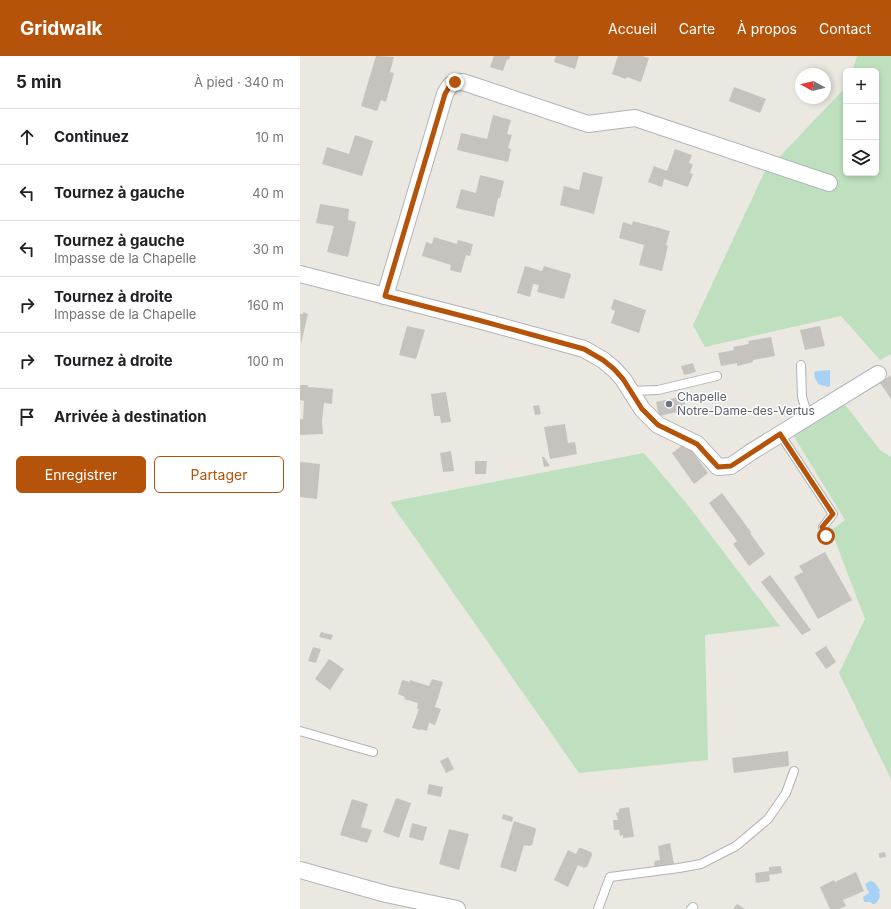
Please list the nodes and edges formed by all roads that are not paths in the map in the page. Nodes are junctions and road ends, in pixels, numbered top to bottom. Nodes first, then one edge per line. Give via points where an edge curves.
1 (829, 183) dead end
2 (300, 274) edge
3 (385, 296) junction
4 (802, 365) dead end
5 (878, 374) dead end
6 (717, 376) dead end
7 (631, 391) junction
8 (808, 417) junction
9 (780, 434) junction
10 (826, 536) dead end
11 (300, 731) edge
12 (374, 752) dead end
13 (794, 771) dead end
14 (300, 870) edge
15 (457, 909) edge
16 (598, 909) edge

1 - 3 street via 636,118 588,124 463,82 455,82 445,94
2 - 3 street
3 - 7 street via 584,349 614,369
4 - 8 lane via 802,397
5 - 8 street
6 - 7 lane via 658,390
7 - 9 street via 642,409 658,425 697,444 718,467 731,466
8 - 9 street
9 - 10 lane via 833,514 822,527
11 - 12 lane
13 - 16 lane via 786,793 768,819 736,846 701,864 610,877
14 - 15 street via 386,894

